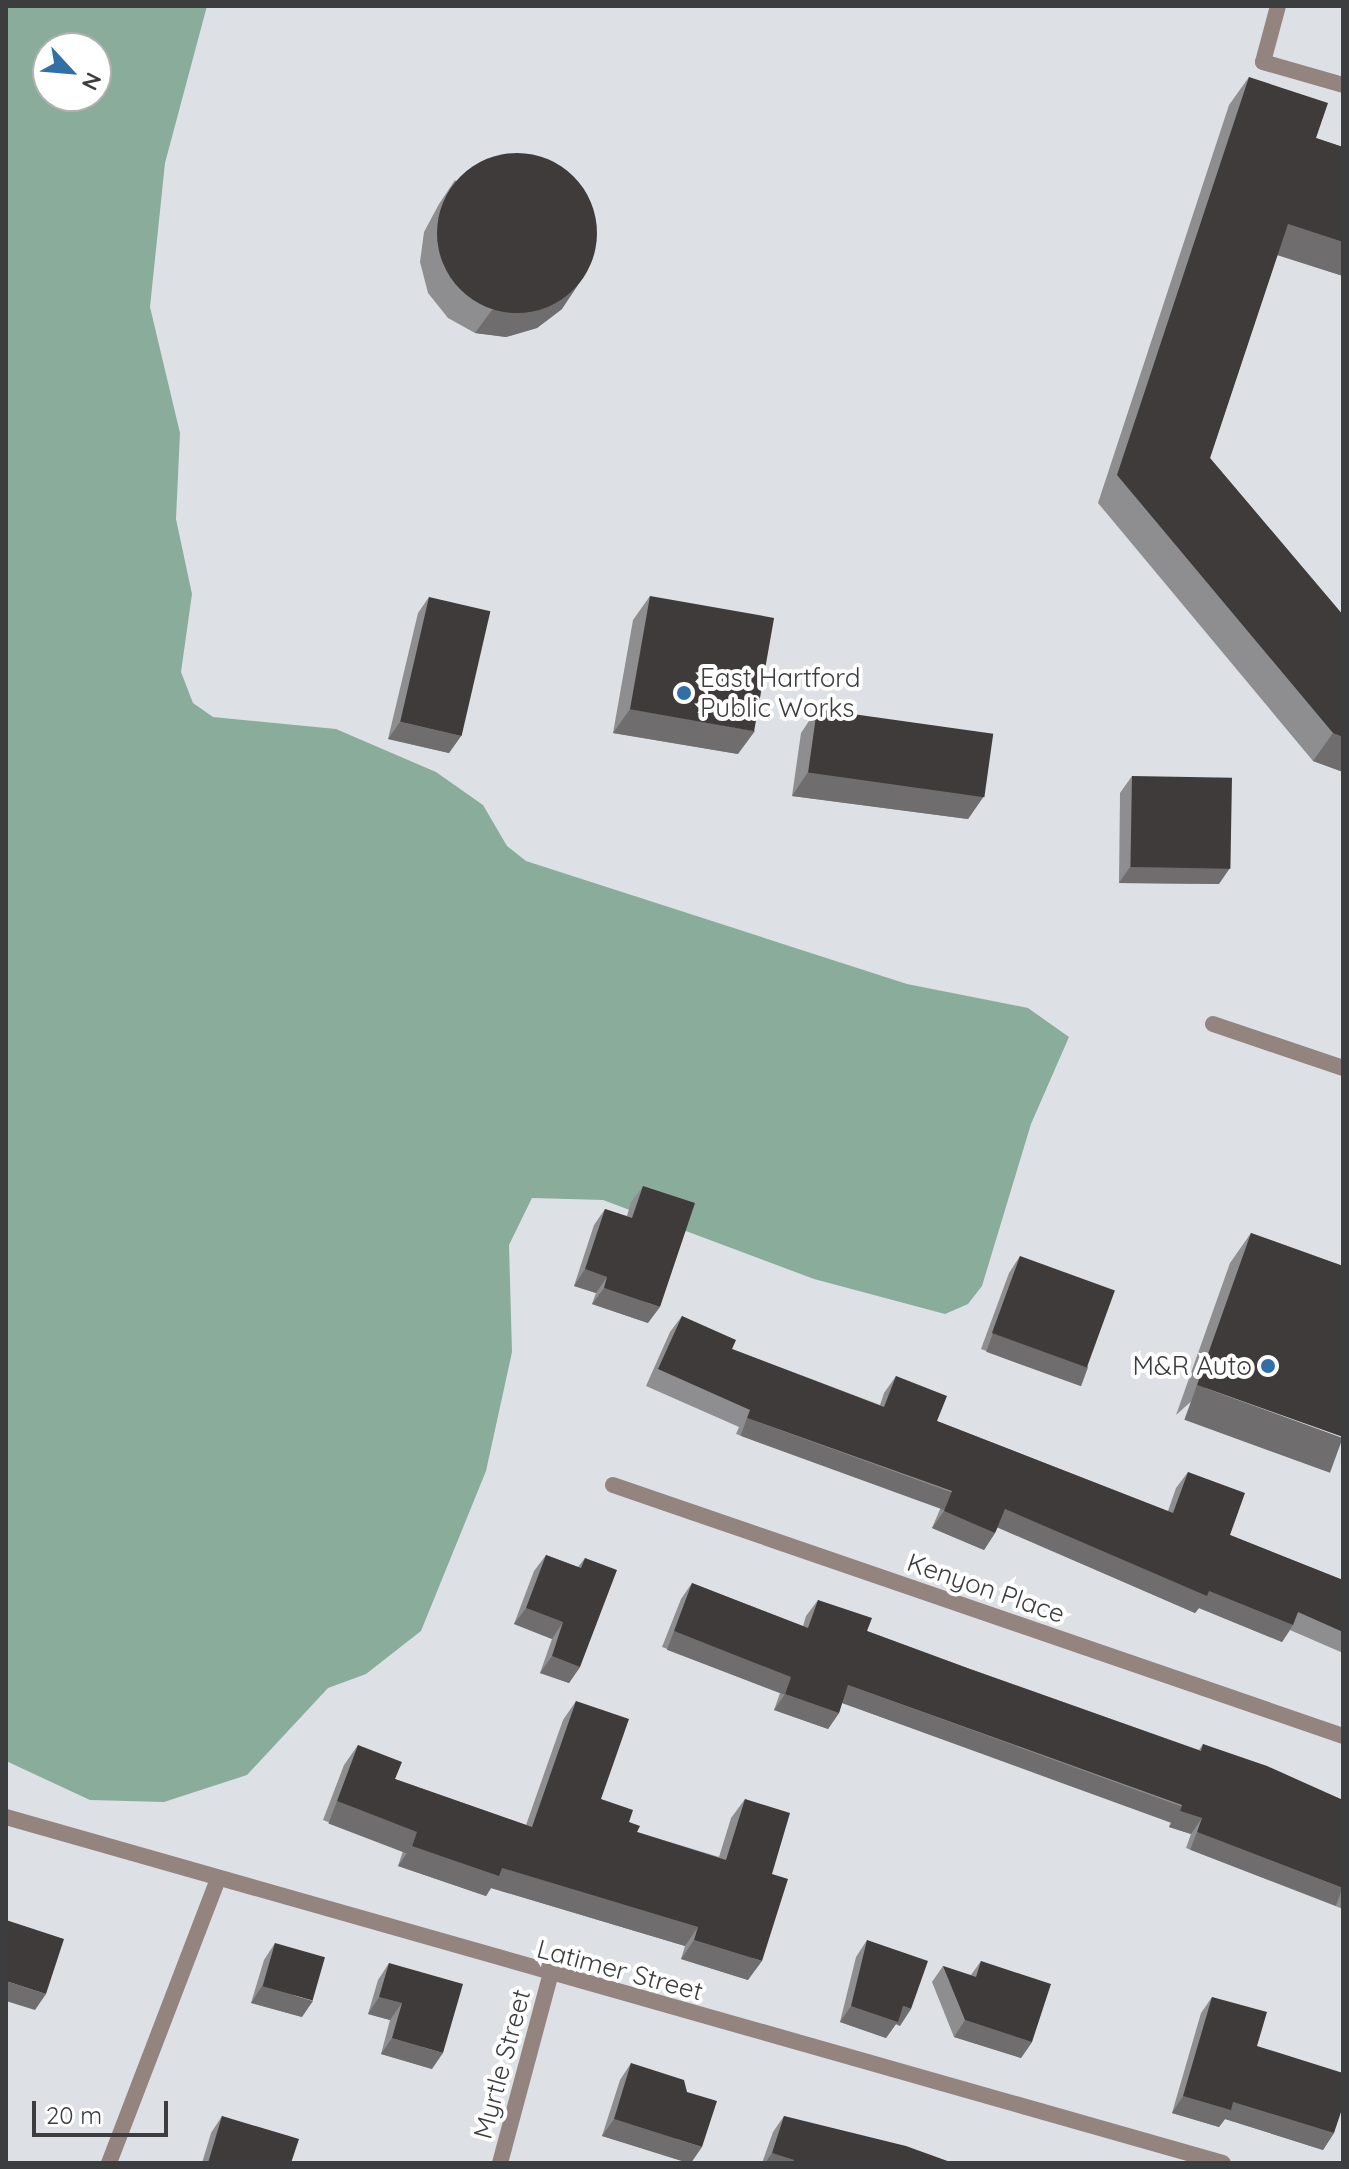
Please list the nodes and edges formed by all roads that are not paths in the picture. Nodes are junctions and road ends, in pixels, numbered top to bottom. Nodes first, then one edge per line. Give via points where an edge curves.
1 (1278, 6) edge
2 (1343, 85) edge
3 (1213, 1024) dead end
4 (1343, 1068) edge
5 (613, 1485) dead end
6 (1343, 1736) edge
7 (6, 1817) edge
8 (218, 1879) junction
9 (550, 1977) junction
10 (109, 2163) edge
11 (500, 2163) edge
12 (1223, 2163) edge

1 - 2 street via 1263,62
3 - 4 street
5 - 6 street, Kenyon Place
7 - 8 street, Latimer Street
8 - 9 street, Latimer Street
8 - 10 street
9 - 11 street, Myrtle Street
9 - 12 street, Latimer Street via 901,2068

